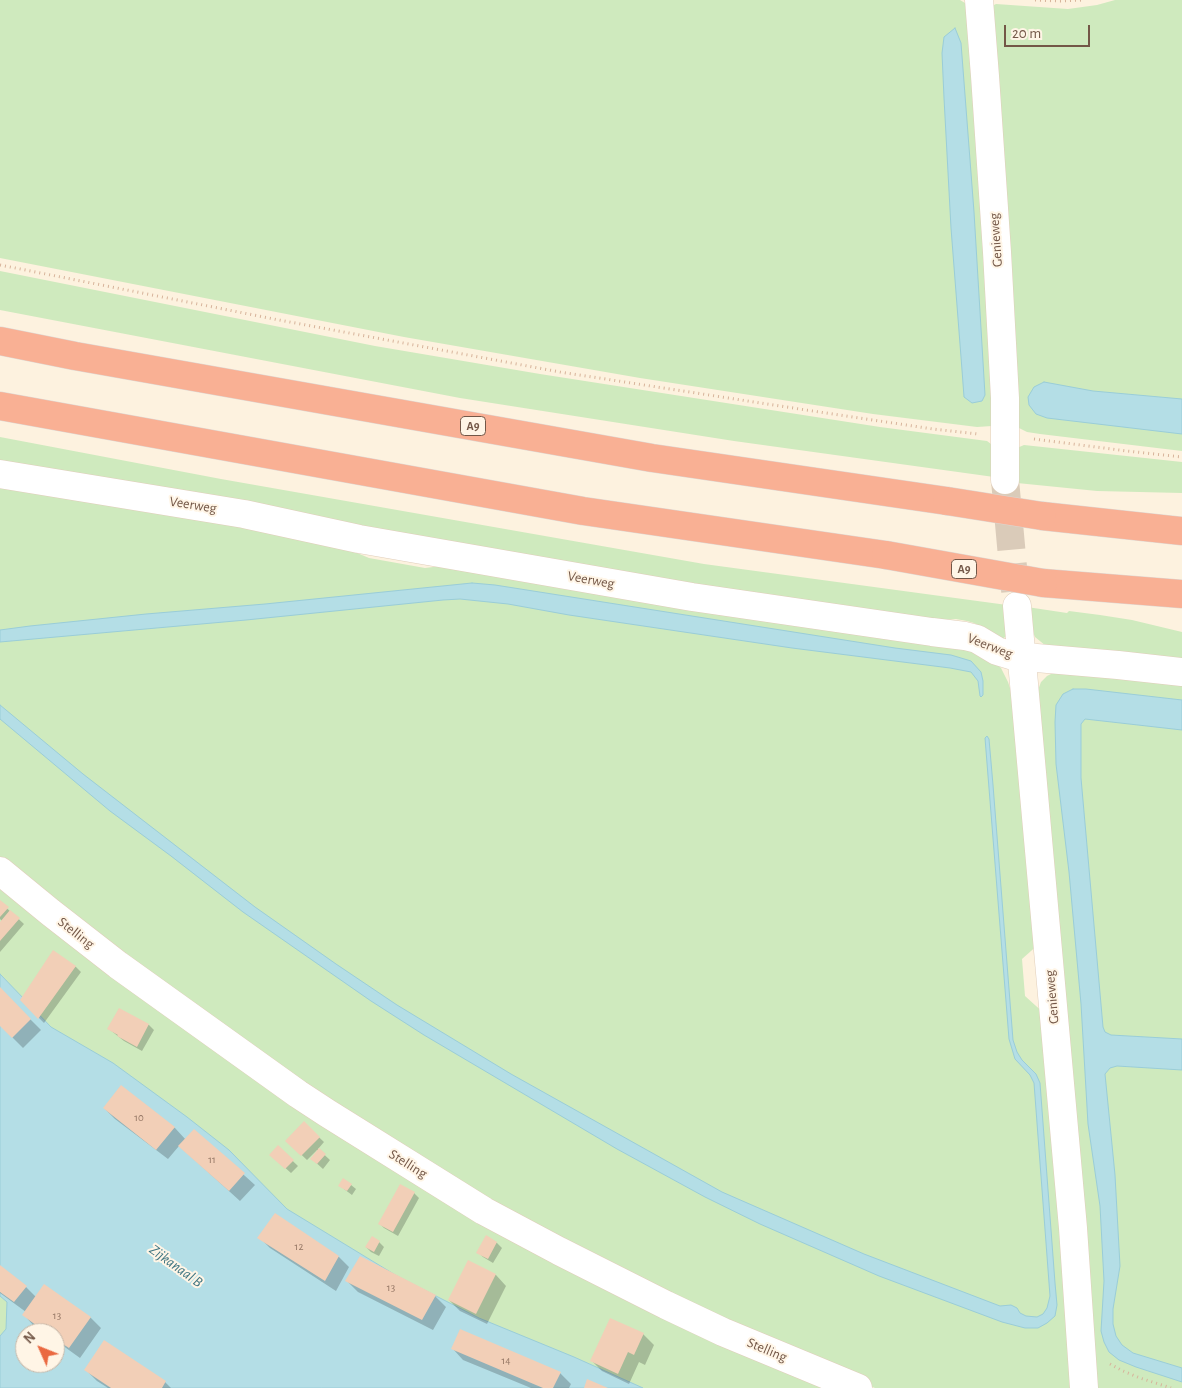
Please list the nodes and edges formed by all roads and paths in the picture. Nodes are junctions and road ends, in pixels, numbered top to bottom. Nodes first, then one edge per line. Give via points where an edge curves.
1 (978, 0) edge
2 (1034, 0) edge
3 (1083, 0) edge
4 (0, 265) edge
5 (0, 341) edge
6 (0, 406) edge
7 (1004, 436) junction
8 (1182, 457) edge
9 (0, 474) edge
10 (1006, 480) tunnel mouth
11 (1182, 531) edge
12 (1182, 594) edge
13 (1017, 606) tunnel mouth
14 (1022, 657) junction
15 (1182, 672) edge
16 (0, 871) edge
17 (1080, 1330) junction
18 (858, 1388) edge
19 (1084, 1388) edge
20 (1171, 1388) edge

1 - 7 street, Genieweg via 997,252
2 - 3 path
4 - 7 path via 560,372 923,427
5 - 11 highway, A9, bridge via 652,458 1042,516
6 - 12 highway, A9, bridge via 583,511 886,555 1042,582
7 - 8 path
7 - 10 street, Genieweg
9 - 14 street, Veerweg via 244,514 359,539 683,595 965,636 1005,654
13 - 14 street, Genieweg
14 - 15 street, Veerweg
14 - 17 street, Genieweg
16 - 18 street, Stelling via 118,965 298,1094 484,1211 723,1332
17 - 19 street, Genieweg
17 - 20 path via 1094,1350 1110,1364

